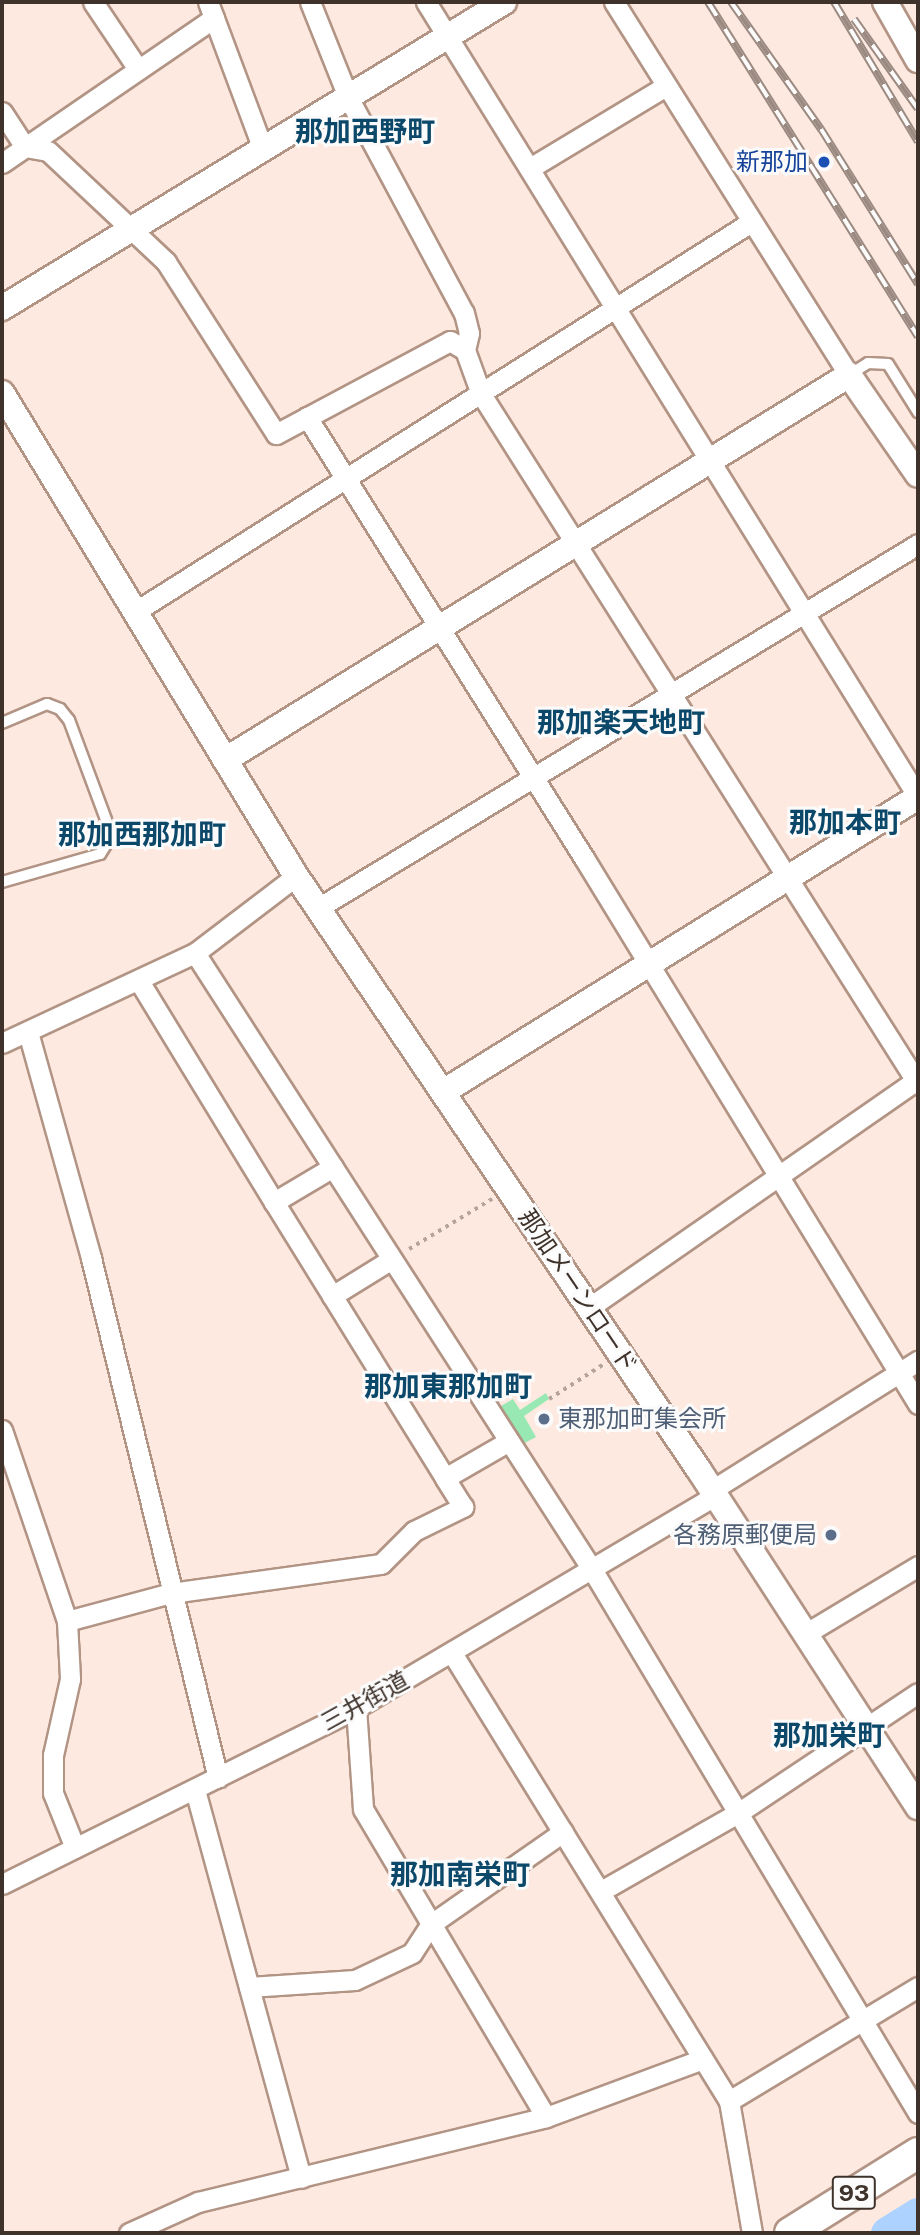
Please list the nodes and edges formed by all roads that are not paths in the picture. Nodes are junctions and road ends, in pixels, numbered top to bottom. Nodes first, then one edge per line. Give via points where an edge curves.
1 (93, 2) edge
2 (310, 2) edge
3 (426, 2) edge
4 (504, 2) edge
5 (614, 2) edge
6 (885, 2) edge
7 (211, 10) edge
8 (448, 37) junction
9 (918, 60) edge
10 (138, 69) junction
11 (666, 86) junction
12 (348, 97) junction
13 (2, 112) edge
14 (24, 147) junction
15 (263, 149) junction
16 (2, 163) edge
17 (530, 168) junction
18 (751, 222) junction
19 (130, 231) junction
20 (2, 307) edge
21 (617, 308) junction
22 (465, 350) junction
23 (849, 375) junction
24 (2, 393) edge
25 (481, 394) junction
26 (918, 412) edge
27 (307, 417) junction
28 (711, 461) junction
29 (916, 467) edge
30 (345, 479) junction
31 (918, 544) edge
32 (576, 545) junction
33 (802, 612) junction
34 (133, 613) junction
35 (441, 628) junction
36 (671, 694) junction
37 (2, 723) edge
38 (225, 760) junction
39 (531, 778) junction
40 (918, 797) edge
41 (296, 876) junction
42 (788, 878) junction
43 (2, 882) edge
44 (318, 908) junction
45 (195, 953) junction
46 (648, 965) junction
47 (139, 981) junction
48 (28, 1032) junction
49 (2, 1043) edge
50 (918, 1081) edge
51 (443, 1092) junction
52 (333, 1167) junction
53 (777, 1177) junction
54 (274, 1202) junction
55 (392, 1259) junction
56 (332, 1297) junction
57 (590, 1307) junction
58 (918, 1361) edge
59 (899, 1373) junction
60 (918, 1404) edge
61 (2, 1430) edge
62 (509, 1441) junction
63 (445, 1478) junction
64 (714, 1493) junction
65 (918, 1566) edge
66 (593, 1571) junction
67 (171, 1593) junction
68 (67, 1620) junction
69 (806, 1634) junction
70 (452, 1653) junction
71 (918, 1693) edge
72 (356, 1708) junction
73 (866, 1727) junction
74 (218, 1778) junction
75 (195, 1790) junction
76 (918, 1807) edge
77 (738, 1812) junction
78 (563, 1832) junction
79 (75, 1848) junction
80 (2, 1884) edge
81 (601, 1891) junction
82 (430, 1924) junction
83 (249, 1987) junction
84 (918, 1987) edge
85 (863, 2021) junction
86 (703, 2059) junction
87 (729, 2101) junction
88 (918, 2113) edge
89 (546, 2117) junction
90 (918, 2153) edge
91 (301, 2178) junction
92 (151, 2229) edge
93 (129, 2233) edge
94 (752, 2233) edge
95 (790, 2233) edge

1 - 10 street
2 - 12 street
3 - 8 street
4 - 8 street
5 - 11 street
6 - 9 street
7 - 10 street
7 - 15 street
8 - 12 street
8 - 17 street
10 - 14 street
11 - 17 street
11 - 18 street
12 - 15 street
12 - 22 street via 464,313 469,333
13 - 14 street
14 - 16 street
14 - 19 street via 48,151
15 - 19 street
17 - 21 street
18 - 21 street
18 - 23 street
19 - 20 street
19 - 27 street via 166,262 276,433
21 - 25 street
21 - 28 street
22 - 25 street
22 - 27 street via 450,341
23 - 26 lane via 868,363 888,364
23 - 28 street
23 - 29 street
24 - 34 street
25 - 30 street
25 - 32 street
27 - 30 street
28 - 32 street
28 - 33 street
30 - 34 street
30 - 35 street
31 - 33 street
32 - 35 street
32 - 36 street
33 - 36 street
33 - 40 street
34 - 38 street, 那加メーンロード
35 - 38 street
35 - 39 street
36 - 39 street
36 - 42 street
37 - 43 lane via 47,704 60,709 69,720 108,834 100,854
38 - 41 street, 那加メーンロード
39 - 44 street
39 - 46 street
40 - 42 street
41 - 44 street, 那加メーンロード
41 - 45 street
42 - 46 street
42 - 50 street
44 - 51 street, 那加メーンロード
45 - 47 street
45 - 52 street
46 - 51 street
46 - 53 street
47 - 48 street
47 - 54 street
48 - 49 street
48 - 67 street via 92,1258
50 - 53 street
51 - 57 street, 那加メーンロード
52 - 54 street
52 - 55 street
53 - 57 street
53 - 59 street
54 - 56 street
55 - 56 street
55 - 62 street
56 - 63 street
57 - 64 street, 那加メーンロード
58 - 59 street, 三井街道
59 - 60 street
59 - 64 street, 三井街道
61 - 68 street
62 - 63 street
62 - 66 street
63 - 67 street via 463,1507 414,1531 381,1564
64 - 66 street, 三井街道
64 - 69 street, 那加メーンロード
65 - 69 street
66 - 70 street, 三井街道
66 - 77 street
67 - 68 street
67 - 74 street
68 - 79 street via 70,1679 53,1755 53,1793
69 - 73 street, 那加メーンロード
70 - 72 street, 三井街道
70 - 78 street
71 - 73 street
72 - 74 street, 三井街道
72 - 82 street via 363,1809
73 - 76 street, 那加メーンロード
73 - 77 street
74 - 75 street, 三井街道
75 - 79 street, 三井街道
75 - 83 street
77 - 81 street
77 - 85 street
78 - 81 street
78 - 82 street
79 - 80 street, 三井街道
81 - 86 street
82 - 83 street via 412,1953 355,1980
82 - 89 street
83 - 91 street
84 - 85 street
85 - 87 street
85 - 88 street
86 - 87 street
86 - 89 street
87 - 94 street
89 - 91 street
90 - 95 main road, 93
91 - 92 street via 198,2202
92 - 93 street

